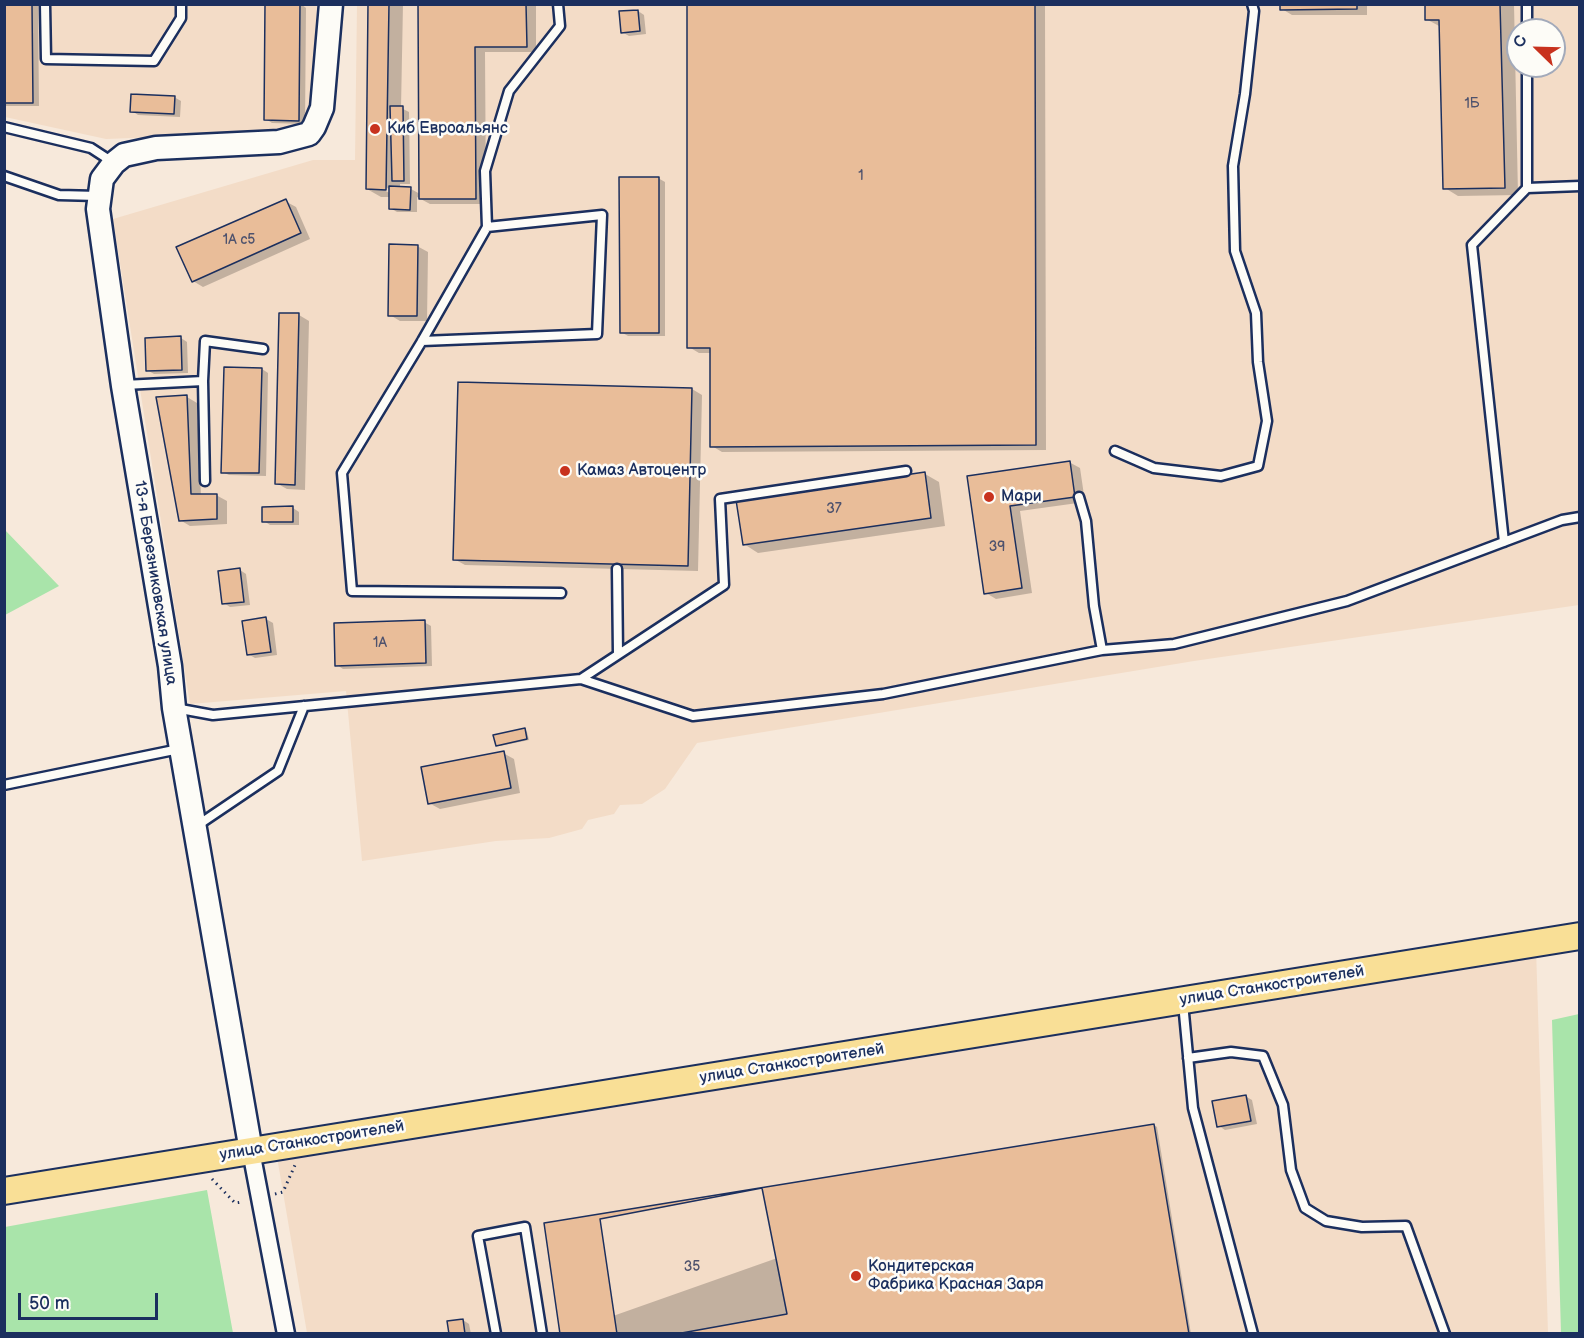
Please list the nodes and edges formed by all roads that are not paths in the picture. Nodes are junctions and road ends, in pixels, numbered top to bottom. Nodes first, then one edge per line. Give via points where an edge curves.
1 (45, 4) edge
2 (181, 4) edge
3 (331, 4) edge
4 (558, 4) edge
5 (1252, 4) edge
6 (1527, 78) edge
7 (4, 127) edge
8 (114, 163) junction
9 (4, 176) edge
10 (1580, 186) edge
11 (1527, 188) junction
12 (99, 196) junction
13 (487, 227) junction
14 (422, 341) junction
15 (263, 349) dead end
16 (203, 381) junction
17 (123, 386) junction
18 (1115, 451) dead end
19 (906, 471) dead end
20 (205, 481) dead end
21 (1079, 497) dead end
22 (1580, 518) edge
23 (1504, 542) junction
24 (616, 569) dead end
25 (561, 593) dead end
26 (1102, 651) junction
27 (618, 654) junction
28 (580, 679) junction
29 (304, 706) junction
30 (174, 708) junction
31 (182, 748) junction
32 (4, 785) edge
33 (196, 826) junction
34 (1580, 936) edge
35 (1182, 1001) junction
36 (1188, 1058) junction
37 (251, 1151) junction
38 (4, 1191) edge
39 (286, 1334) edge
40 (496, 1334) edge
41 (542, 1334) edge
42 (1253, 1334) edge
43 (1445, 1334) edge

1 - 2 lane via 46,59 154,61 181,18
3 - 8 street via 322,108 309,134 279,142 156,148 124,155
4 - 13 lane via 560,26 509,91 485,171
5 - 18 lane via 1245,94 1233,166 1235,251 1256,313 1267,421 1258,466 1221,476 1154,468
6 - 11 lane
7 - 8 lane via 92,148
8 - 12 street, 13-я Березниковская улица via 102,179
9 - 12 lane via 59,195
10 - 11 lane
11 - 23 lane via 1472,245
12 - 17 street, 13-я Березниковская улица via 98,222
13 - 14 lane
13 - 14 lane via 602,215 597,334
14 - 25 lane via 342,473 352,591
15 - 16 lane via 205,341
16 - 17 lane
16 - 20 lane
17 - 30 street, 13-я Березниковская улица
19 - 27 lane via 720,499 724,585
21 - 26 lane via 1086,521
22 - 23 lane via 1562,520
23 - 26 lane via 1347,601 1174,644
24 - 27 lane
26 - 28 lane via 883,694 693,716
27 - 28 lane
28 - 29 lane
29 - 30 lane via 213,715
29 - 33 lane via 278,771
30 - 31 street, 13-я Березниковская улица
31 - 32 lane
31 - 33 street, 13-я Березниковская улица
33 - 37 street, 13-я Березниковская улица
34 - 35 main road, улица Станкостроителей
35 - 36 lane
35 - 37 main road, улица Станкостроителей
36 - 42 lane via 1193,1108
36 - 43 lane via 1231,1052 1263,1056 1283,1105 1292,1170 1305,1208 1326,1221 1362,1227 1406,1226
37 - 38 main road, улица Станкостроителей
37 - 39 street, 13-я Березниковская улица
40 - 41 lane via 478,1236 525,1227

